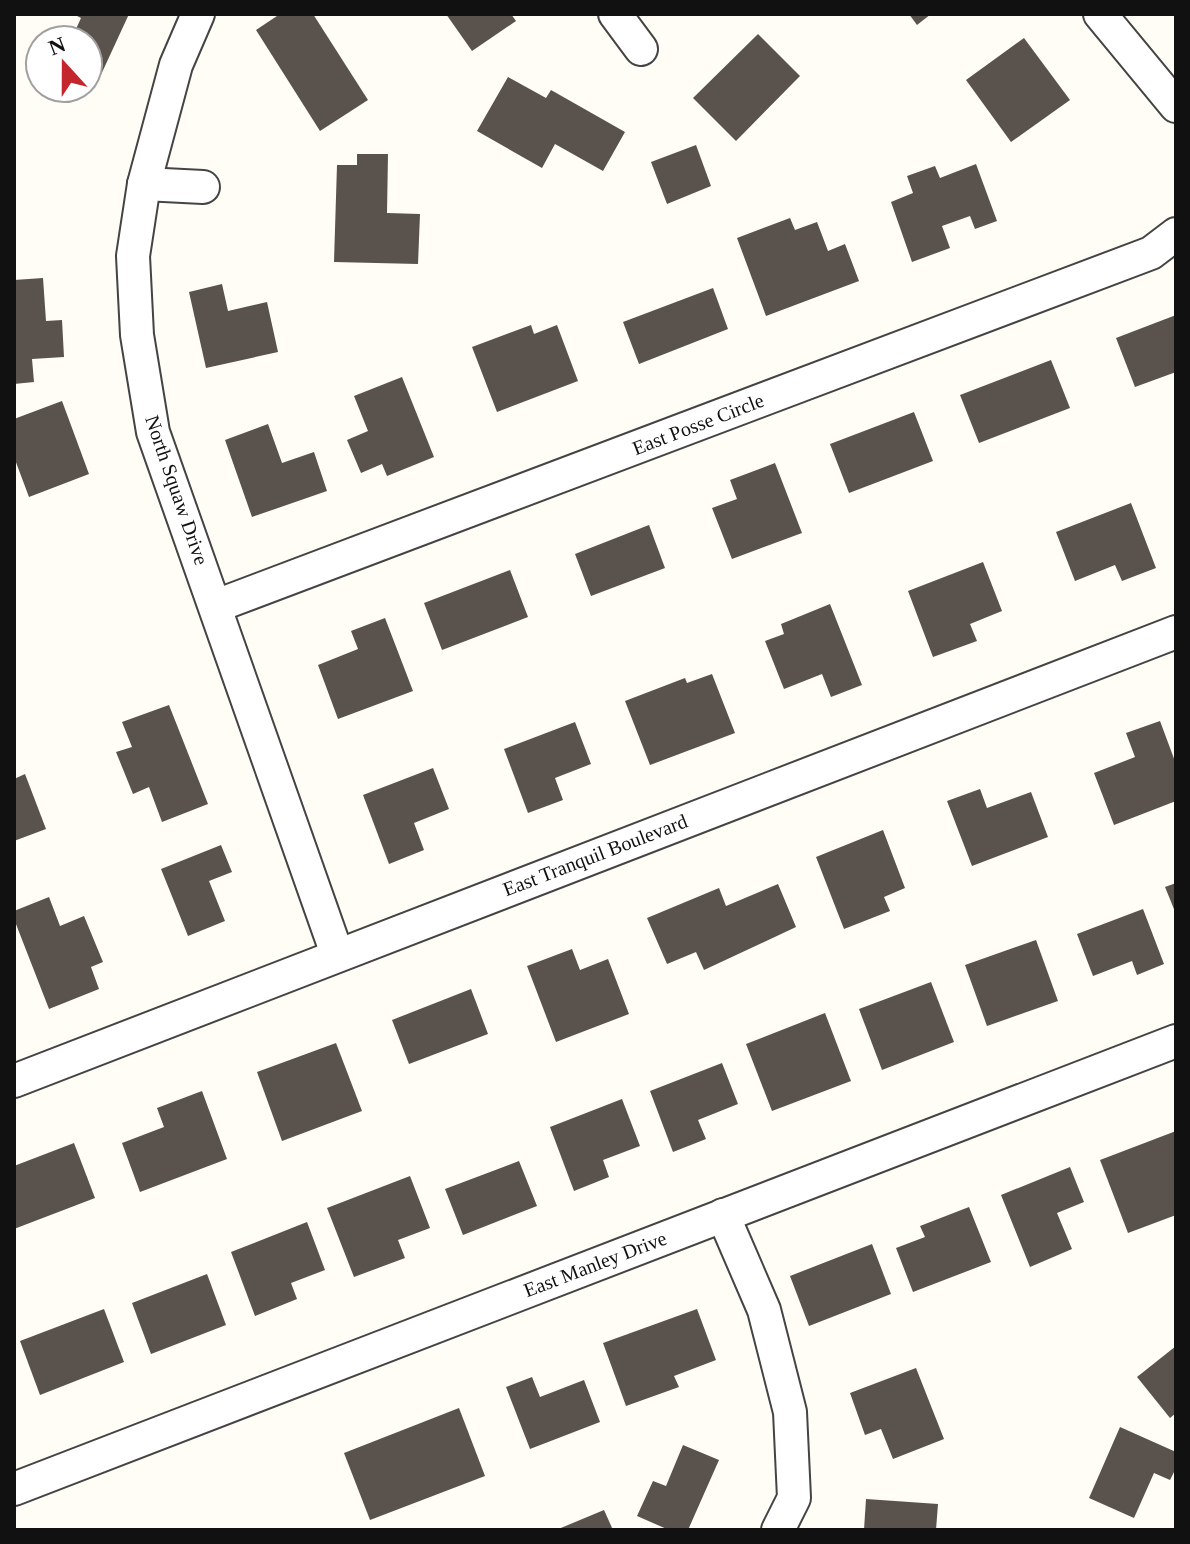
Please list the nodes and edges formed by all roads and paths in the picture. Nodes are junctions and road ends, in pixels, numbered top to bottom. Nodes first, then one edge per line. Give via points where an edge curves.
1 (198, 14) edge
2 (615, 14) edge
3 (1100, 14) edge
4 (641, 49) dead end
5 (1176, 106) edge
6 (144, 184) junction
7 (203, 187) dead end
8 (1176, 234) edge
9 (216, 606) junction
10 (1176, 632) edge
11 (337, 954) junction
12 (1176, 1041) edge
13 (14, 1081) edge
14 (723, 1215) junction
15 (14, 1489) edge
16 (778, 1530) edge

1 - 6 street, North Squaw Drive via 176,65
2 - 4 street
3 - 5 street
6 - 7 street
6 - 9 street, North Squaw Drive via 133,256 137,335 151,418
8 - 9 street, East Posse Circle via 1151,253
9 - 11 street, North Squaw Drive
10 - 11 street, East Tranquil Boulevard
11 - 13 street, East Tranquil Boulevard
12 - 14 street, East Manley Drive
14 - 15 street, East Manley Drive
14 - 16 street via 764,1310 790,1412 794,1498

